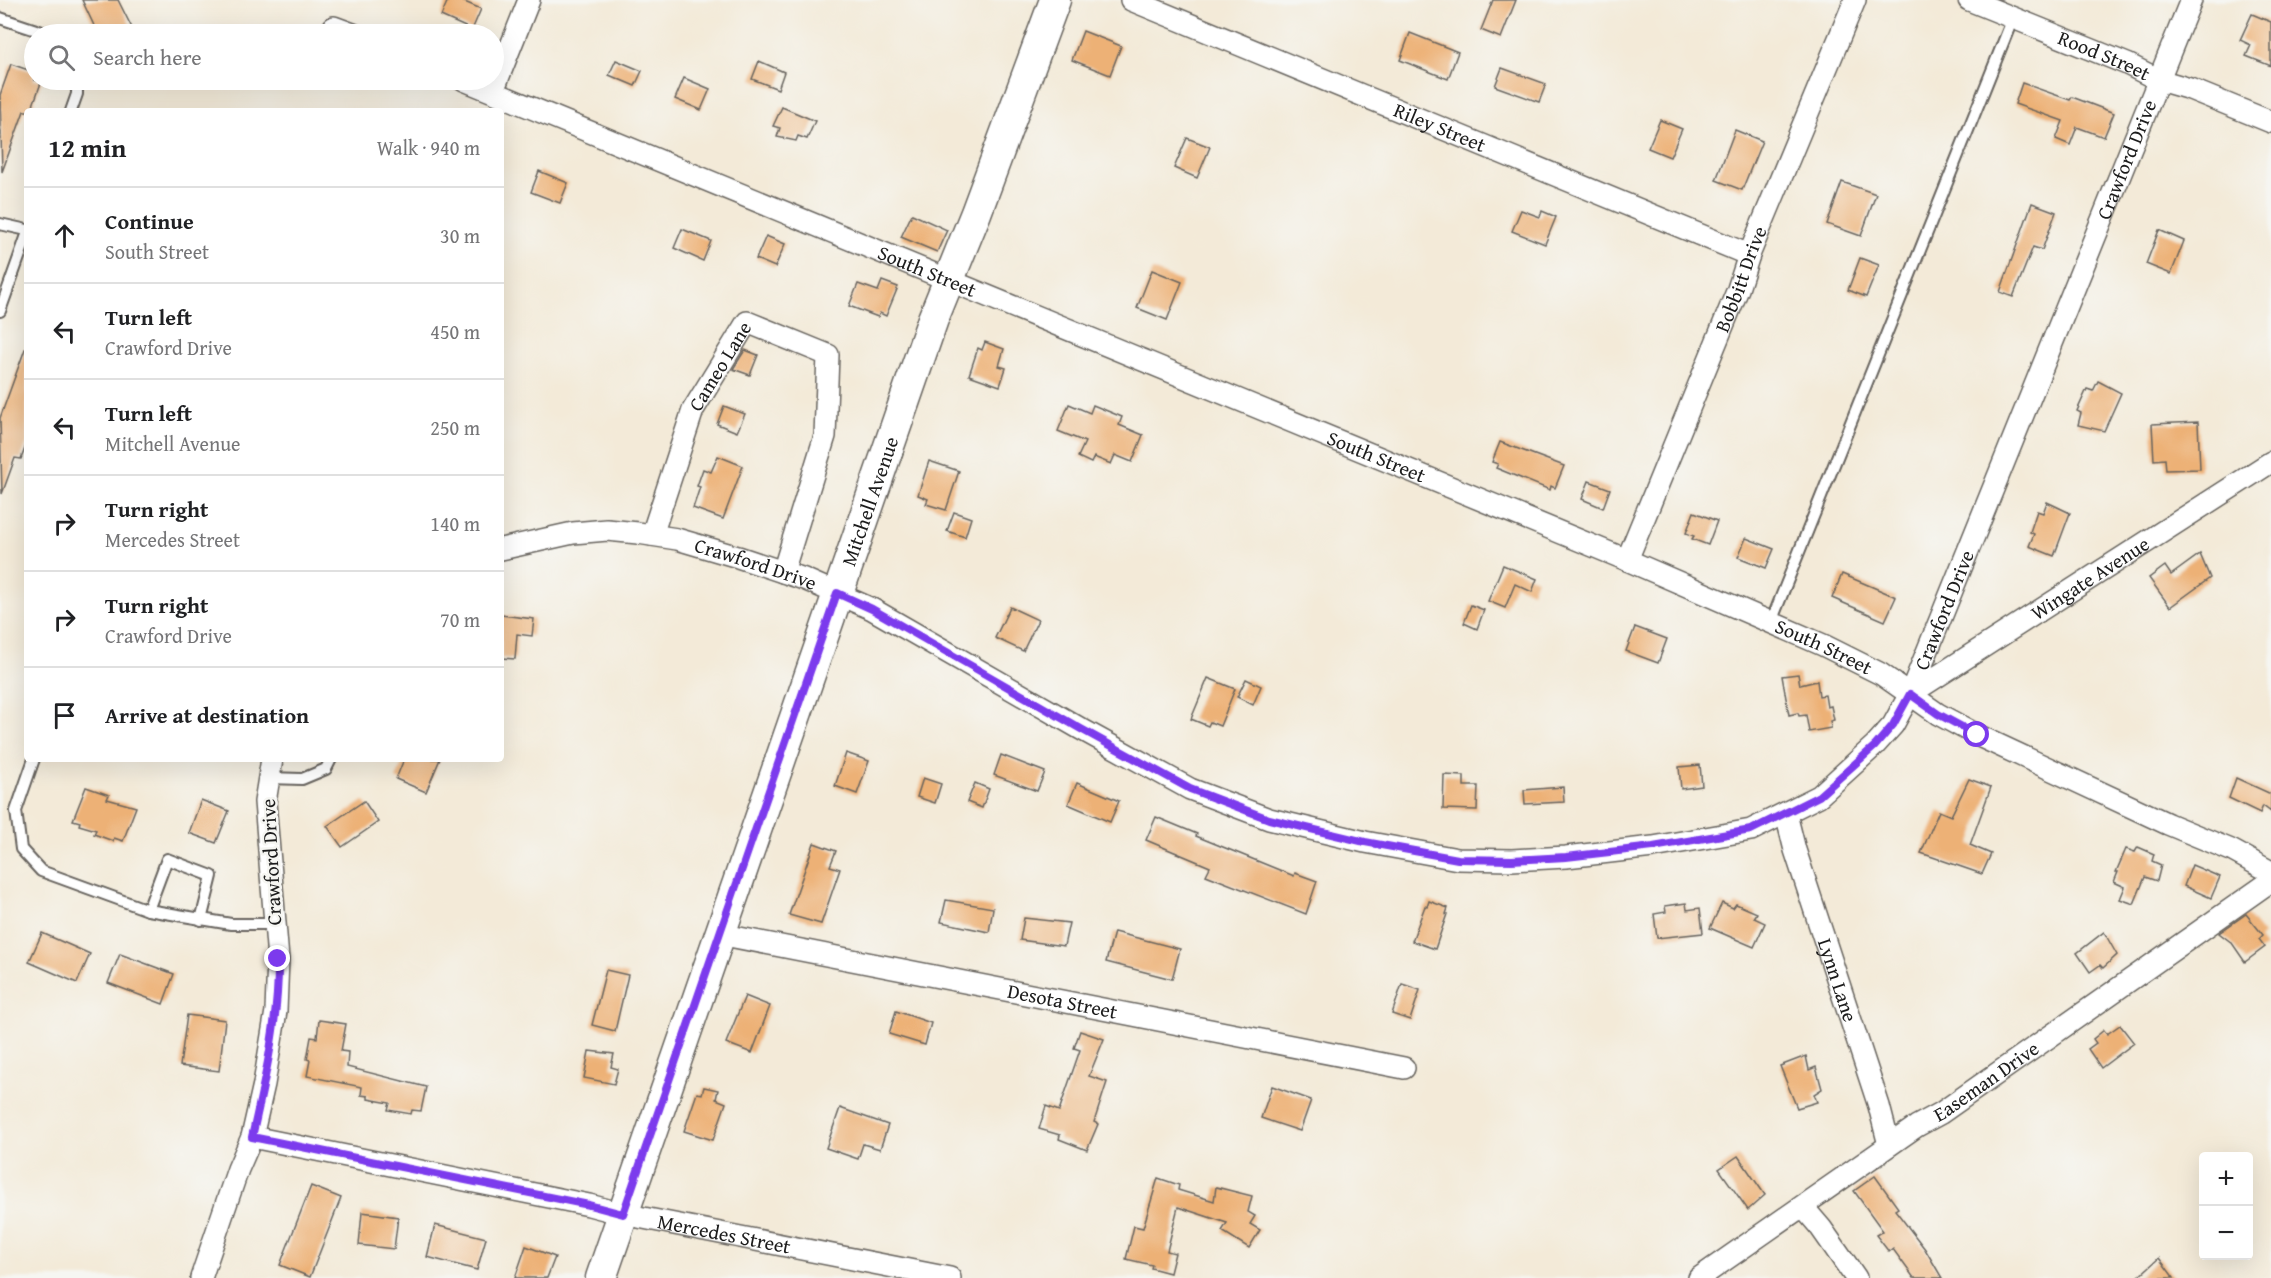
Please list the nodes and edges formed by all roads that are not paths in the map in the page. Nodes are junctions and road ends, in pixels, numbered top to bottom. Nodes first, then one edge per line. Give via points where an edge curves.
1 (529, 0) edge
2 (1055, 0) edge
3 (1131, 0) edge
4 (1855, 0) edge
5 (1969, 0) edge
6 (2191, 0) edge
7 (0, 18) edge
8 (2013, 18) junction
9 (24, 26) edge
10 (504, 63) edge
11 (2159, 80) junction
12 (77, 90) edge
13 (493, 91) edge
14 (72, 108) edge
15 (2271, 122) edge
16 (0, 224) edge
17 (24, 229) edge
18 (24, 241) edge
19 (1749, 255) junction
20 (948, 280) junction
21 (5, 282) edge
22 (0, 310) edge
23 (2271, 462) edge
24 (652, 535) junction
25 (504, 548) edge
26 (1627, 560) junction
27 (783, 572) junction
28 (837, 593) junction
29 (1771, 622) junction
30 (1910, 694) junction
31 (33, 762) edge
32 (330, 762) edge
33 (270, 769) edge
34 (1786, 814) junction
35 (2271, 872) edge
36 (2271, 881) edge
37 (148, 910) junction
38 (201, 920) junction
39 (274, 924) junction
40 (719, 934) junction
41 (1404, 1068) dead end
42 (252, 1137) junction
43 (1889, 1145) junction
44 (1803, 1207) junction
45 (623, 1214) junction
46 (201, 1278) edge
47 (601, 1278) edge
48 (950, 1278) edge
49 (1699, 1278) edge
50 (1856, 1278) edge

1 - 10 street
2 - 20 street, Mitchell Avenue
3 - 19 street, Riley Street
4 - 19 street, Bobbitt Drive
5 - 8 street, Rood Street
6 - 11 street, Crawford Drive
7 - 9 lane
8 - 11 street, Rood Street
8 - 29 lane
11 - 15 street, Rood Street
11 - 30 street, Crawford Drive
12 - 14 lane
13 - 20 street, South Street
16 - 17 lane
18 - 21 lane
19 - 26 street, Bobbitt Drive
20 - 26 street, South Street
20 - 28 street, Mitchell Avenue
21 - 22 lane
23 - 30 street, Wingate Avenue
24 - 25 street, Crawford Drive via 607,530 573,533
24 - 27 street, Crawford Drive
24 - 27 street, Cameo Lane via 693,410 747,322 828,355 825,436
26 - 29 street, South Street
27 - 28 street, Crawford Drive
28 - 34 street, Crawford Drive via 872,609 1190,789 1269,819 1365,842 1458,859 1566,857 1751,830
28 - 40 street, Mitchell Avenue
29 - 30 street, South Street via 1881,674
30 - 34 street, Crawford Drive via 1893,725 1875,746 1819,796
30 - 35 street, South Street via 1977,735 2231,850
31 - 37 lane via 16,811 21,849 41,871
32 - 33 lane via 326,769 302,779
33 - 39 street, Crawford Drive via 266,812
34 - 43 street, Lynn Lane via 1794,850
36 - 43 street, Easeman Drive via 1941,1113
37 - 38 lane
37 - 38 lane via 167,859 212,876
38 - 39 lane
39 - 42 street, Crawford Drive via 276,1011
40 - 41 street, Desota Street
40 - 45 street, Mitchell Avenue
42 - 45 street, Mercedes Street
42 - 46 street, Crawford Drive
43 - 44 street, Easeman Drive
44 - 49 street, Easeman Drive
44 - 50 street
45 - 47 street, Mitchell Avenue
45 - 48 street, Mercedes Street

